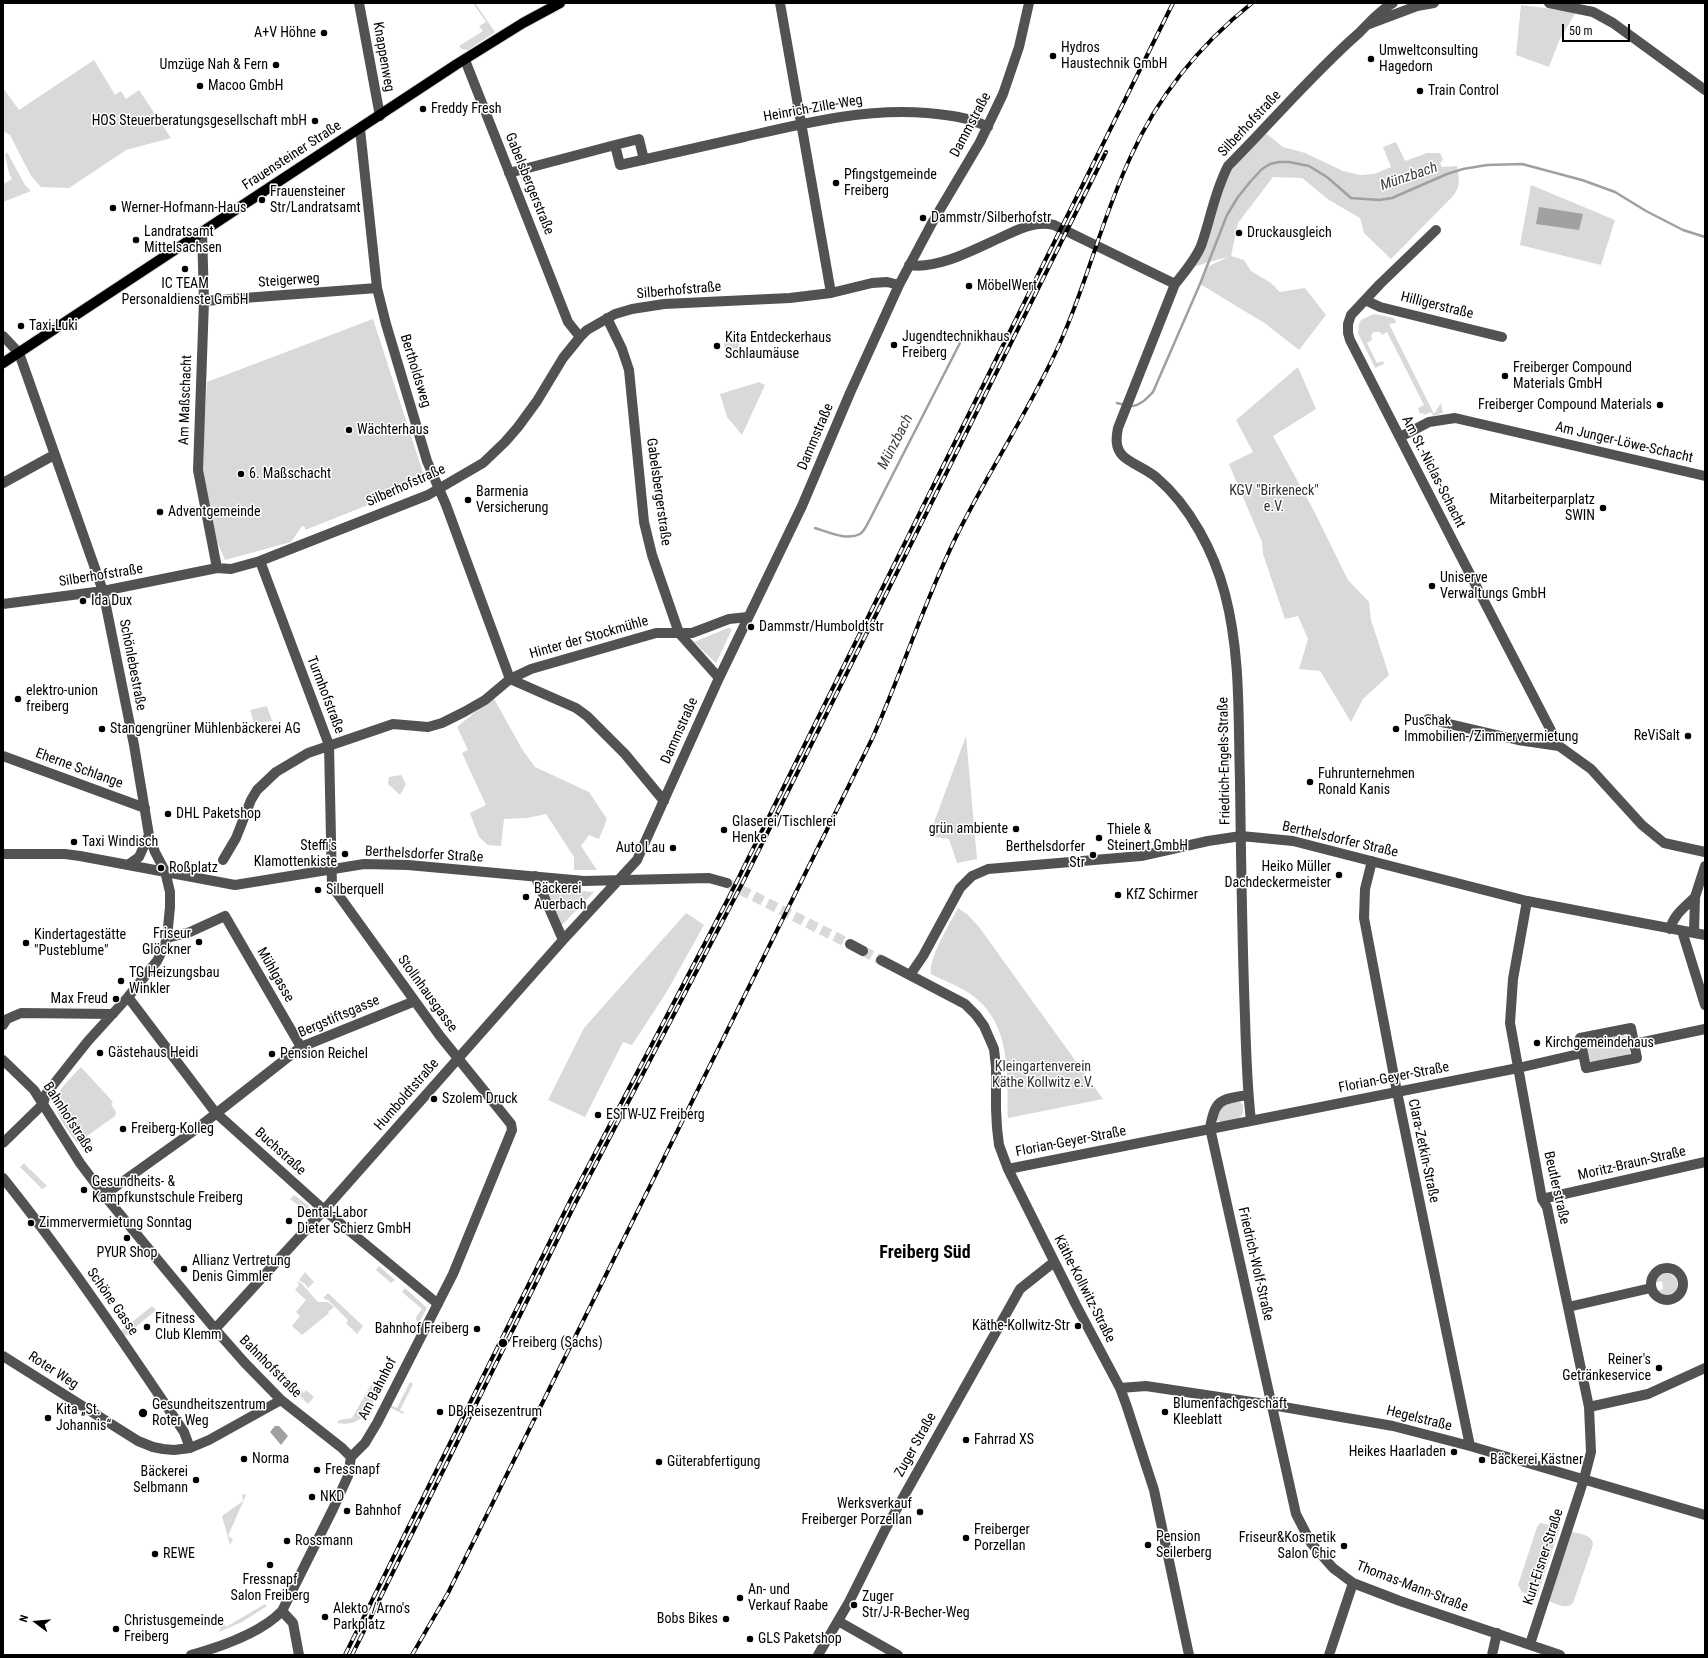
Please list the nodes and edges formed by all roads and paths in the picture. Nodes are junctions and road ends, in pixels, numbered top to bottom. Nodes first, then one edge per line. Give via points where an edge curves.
1 (359, 3) edge
2 (560, 3) edge
3 (780, 3) edge
4 (1029, 3) edge
5 (1393, 3) edge
6 (1434, 3) edge
7 (1550, 3) edge
8 (1368, 25) junction
9 (465, 60) junction
10 (1705, 90) edge
11 (380, 116) junction
12 (801, 124) junction
13 (988, 127) junction
14 (360, 129) junction
15 (614, 146) junction
16 (644, 160) junction
17 (509, 173) junction
18 (1436, 230) dead end
19 (202, 231) junction
20 (909, 265) junction
21 (1175, 284) junction
22 (899, 285) junction
23 (377, 288) junction
24 (830, 293) junction
25 (1365, 300) junction
26 (204, 301) junction
27 (607, 318) junction
28 (3, 336) edge
29 (580, 337) junction
30 (1502, 337) dead end
31 (19, 354) junction
32 (3, 363) edge
33 (1400, 437) junction
34 (1116, 442) joint
35 (54, 455) junction
36 (1705, 476) edge
37 (3, 483) edge
38 (440, 489) junction
39 (260, 561) junction
40 (217, 568) junction
41 (103, 591) junction
42 (3, 604) edge
43 (748, 617) junction
44 (679, 634) junction
45 (719, 678) junction
46 (510, 680) junction
47 (1428, 719) dead end
48 (329, 745) junction
49 (1559, 746) junction
50 (3, 756) edge
51 (664, 801) junction
52 (145, 808) junction
53 (149, 835) junction
54 (1241, 836) junction
55 (1705, 852) edge
56 (3, 854) edge
57 (223, 860) dead end
58 (1372, 862) junction
59 (129, 864) junction
60 (1705, 866) edge
61 (331, 869) junction
62 (165, 871) junction
63 (534, 876) junction
64 (620, 880) junction
65 (726, 883) tunnel mouth
66 (1695, 897) junction
67 (1527, 901) junction
68 (1670, 929) junction
69 (1682, 931) junction
70 (1694, 933) junction
71 (1705, 935) edge
72 (166, 938) junction
73 (562, 940) junction
74 (850, 944) tunnel mouth
75 (863, 951) tunnel mouth
76 (881, 960) tunnel mouth
77 (910, 975) junction
78 (128, 997) junction
79 (415, 1001) junction
80 (1705, 1005) edge
81 (113, 1014) junction
82 (3, 1025) edge
83 (1705, 1030) edge
84 (1634, 1044) junction
85 (301, 1047) junction
86 (1583, 1053) junction
87 (458, 1058) junction
88 (3, 1060) edge
89 (1518, 1068) junction
90 (1397, 1092) junction
91 (1248, 1094) junction
92 (43, 1104) junction
93 (215, 1112) junction
94 (1251, 1121) junction
95 (1210, 1128) junction
96 (512, 1130) joint
97 (3, 1143) edge
98 (1705, 1162) edge
99 (1008, 1169) junction
100 (3, 1178) edge
101 (104, 1195) junction
102 (1542, 1199) junction
103 (324, 1210) junction
104 (1054, 1262) junction
105 (1651, 1288) dead end
106 (438, 1304) junction
107 (1568, 1307) junction
108 (215, 1329) junction
109 (3, 1356) edge
110 (1705, 1368) edge
111 (1120, 1388) junction
112 (281, 1400) junction
113 (1272, 1405) junction
114 (1589, 1408) junction
115 (1470, 1446) junction
116 (190, 1448) junction
117 (351, 1457) junction
118 (1584, 1479) junction
119 (1705, 1515) edge
120 (1353, 1583) junction
121 (282, 1611) junction
122 (838, 1621) junction
123 (1498, 1633) junction
124 (1530, 1644) junction
125 (210, 1652) edge
126 (191, 1655) edge
127 (299, 1655) edge
128 (818, 1655) edge
129 (898, 1655) edge
130 (1189, 1655) edge
131 (1329, 1655) edge
132 (1492, 1655) edge
133 (1560, 1655) edge

1 - 11 street, Knappenweg
2 - 9 main road, Frauensteiner Straße
3 - 12 street
4 - 13 street, Dammstraße via 1008,81
5 - 8 street, Silberhofstraße via 1381,10
6 - 8 street, Silberhofstraße via 1417,6
7 - 10 street via 1593,12 1613,23
8 - 21 street, Silberhofstraße via 1345,45 1228,166 1219,184 1200,247 1188,269
9 - 11 main road, Frauensteiner Straße
9 - 17 street, Gabelsbergerstraße
11 - 14 main road, Frauensteiner Straße
12 - 13 street, Heinrich-Zille-Weg via 833,117 900,111 946,114 974,120
12 - 16 street, Heinrich-Zille-Weg
12 - 24 street
13 - 20 street, Dammstraße
14 - 19 main road, Frauensteiner Straße
14 - 23 street, Bertholdsweg
15 - 16 street, Heinrich-Zille-Weg via 620,165
15 - 16 street via 639,139
15 - 17 street
17 - 29 street, Gabelsbergerstraße via 568,322
18 - 25 street, Am St.-Niclas-Schacht
19 - 26 street, Am Maßschacht
19 - 31 main road, Frauensteiner Straße
20 - 21 street via 936,265 1016,230 1044,223 1054,225
20 - 22 street, Dammstraße
21 - 34 street, Silberhofstraße via 1122,415
22 - 24 street, Silberhofstraße via 887,282 872,283
22 - 43 street, Dammstraße via 802,506
23 - 26 street, Steigerweg
23 - 38 street, Bertholdsweg via 427,461
24 - 27 street, Silberhofstraße via 790,298 664,304 632,309
25 - 30 street, Hilligerstraße via 1380,307
25 - 33 street, Am St.-Niclas-Schacht via 1351,315 1348,333
26 - 40 street, Am Maßschacht via 198,470
27 - 29 street, Silberhofstraße
27 - 44 street, Gabelsbergerstraße via 629,370 644,522 652,555
28 - 31 street
29 - 38 street, Silberhofstraße via 563,358 534,406 505,442 483,463
31 - 32 main road, Frauensteiner Straße
31 - 35 street, Schönlebestraße
33 - 36 street, Am Junger-Löwe-Schacht via 1429,422 1455,418
33 - 49 street, Am St.-Niclas-Schacht
34 - 54 street, Friedrich-Engels-Straße via 1123,456 1155,476 1171,491 1192,519 1211,554 1225,592 1233,630 1238,684
35 - 37 street
35 - 41 street, Schönlebestraße
38 - 39 street, Silberhofstraße
38 - 46 street, Bertholdsweg
39 - 40 street, Silberhofstraße via 231,569
39 - 48 street, Turmhofstraße
40 - 41 street, Silberhofstraße
41 - 42 street, Silberhofstraße
41 - 52 street, Schönlebestraße
43 - 44 street, Hinter der Stockmühle via 729,619 692,633
43 - 45 street, Dammstraße
44 - 45 street, Gabelsbergerstraße
44 - 46 street, Hinter der Stockmühle via 656,633 531,669
45 - 51 street, Dammstraße
46 - 48 street, Hinter der Stockmühle via 485,700 442,722 428,727 393,724
46 - 51 street via 576,708 587,716 625,754
47 - 49 street, Am St.-Niclas-Schacht via 1518,740
48 - 57 street, Hinter der Stockmühle via 301,757 263,783 251,800 243,823
48 - 61 street, Turmhofstraße
49 - 55 street, Am St.-Niclas-Schacht via 1591,769 1642,825 1664,843
50 - 52 street, Eherne Schlange
51 - 64 street, Dammstraße via 637,860
52 - 53 street, Schönlebestraße
53 - 59 street via 139,857
53 - 62 street, Schönlebestraße
54 - 58 street, Berthelsdorfer Straße via 1293,841
54 - 77 street, Berthelsdorfer Straße via 1146,855 988,869 972,876 960,888
54 - 91 street, Friedrich-Engels-Straße
56 - 59 street, Berthelsdorfer Straße via 65,854
58 - 67 street, Berthelsdorfer Straße
58 - 90 street, Clara-Zetkin-Straße via 1365,889 1364,918
59 - 62 street, Berthelsdorfer Straße
60 - 66 street
61 - 62 street, Berthelsdorfer Straße via 235,885
61 - 63 street, Berthelsdorfer Straße via 364,864 401,865
61 - 79 street, Stollnhausgasse via 332,886
62 - 72 street, Schönlebestraße via 170,896
63 - 64 street, Berthelsdorfer Straße via 588,881
63 - 73 street
64 - 65 street, Berthelsdorfer Straße via 709,878
64 - 73 street, Humboldtstraße
66 - 68 street via 1677,914
66 - 70 street
67 - 68 street, Berthelsdorfer Straße
67 - 89 street, Beutlerstraße via 1512,979 1510,1023
68 - 69 street, Berthelsdorfer Straße
69 - 70 street, Berthelsdorfer Straße
69 - 80 street
70 - 71 street, Berthelsdorfer Straße
72 - 78 street, Schönlebestraße via 157,961
72 - 85 street, Mühlgasse via 190,932 225,916
73 - 87 street, Humboldtstraße
74 - 75 street
76 - 77 street
77 - 99 street, Käthe-Kollwitz-Straße via 965,1004 984,1026 994,1049 997,1128 999,1145
78 - 81 street, Schönlebestraße
78 - 93 street, Buchstraße
79 - 85 street, Bergstiftsgasse
79 - 87 street, Stollnhausgasse
81 - 82 street via 20,1013
81 - 92 street, Schönlebestraße via 46,1094
83 - 84 street
84 - 86 street via 1637,1058 1586,1068
84 - 86 street via 1631,1028 1580,1038
85 - 93 street, Bergstiftsgasse
86 - 89 street, Florian-Geyer-Straße
87 - 96 street, Stollnhausgasse via 511,1124
87 - 103 street, Humboldtstraße
88 - 92 street, Bahnhofstraße via 34,1090
89 - 90 street, Florian-Geyer-Straße
89 - 102 street, Beutlerstraße
90 - 94 street, Florian-Geyer-Straße
90 - 115 street, Clara-Zetkin-Straße
91 - 94 street, Friedrich-Engels-Straße
91 - 95 street via 1226,1098 1220,1102 1212,1116
92 - 97 street, Schönlebestraße
92 - 101 street, Bahnhofstraße via 80,1163
93 - 101 street, Bergstiftsgasse via 195,1130
93 - 103 street, Buchstraße
94 - 95 street, Florian-Geyer-Straße
95 - 99 street, Florian-Geyer-Straße
95 - 113 street, Friedrich-Wolf-Straße
96 - 106 street, Am Bahnhof via 453,1274
98 - 102 street, Moritz-Braun-Straße
99 - 104 street, Käthe-Kollwitz-Straße
100 - 116 street, Schöne Gasse via 95,1302 184,1432
101 - 108 street, Bahnhofstraße
102 - 107 street, Beutlerstraße via 1547,1207
103 - 106 street, Buchstraße
103 - 108 street, Humboldtstraße
104 - 111 street, Käthe-Kollwitz-Straße
104 - 122 street, Zuger Straße via 1020,1289 886,1528
105 - 107 street
106 - 117 street, Am Bahnhof via 366,1443
107 - 114 street, Beutlerstraße
108 - 112 street, Bahnhofstraße
109 - 116 street, Roter Weg via 138,1441 163,1449
110 - 114 street via 1648,1394
111 - 113 street, Hegelstraße via 1146,1386
111 - 130 street, Käthe-Kollwitz-Straße via 1154,1490
112 - 116 street, Roter Weg
112 - 117 street, Bahnhofstraße
113 - 115 street, Hegelstraße via 1393,1426
113 - 120 street, Thomas-Mann-Straße via 1296,1514 1311,1543 1332,1568
114 - 118 street, Beutlerstraße via 1591,1452
115 - 118 street, Hegelstraße
117 - 121 street via 348,1476
118 - 119 street, Hegelstraße
118 - 124 street, Kurt-Eisner-Straße
120 - 123 street, Thomas-Mann-Straße
120 - 131 street
121 - 125 street via 254,1631
121 - 127 street via 293,1623
122 - 128 street, Zuger Straße
122 - 129 street
123 - 124 street, Thomas-Mann-Straße
123 - 132 street
124 - 133 street, Thomas-Mann-Straße
125 - 126 street

